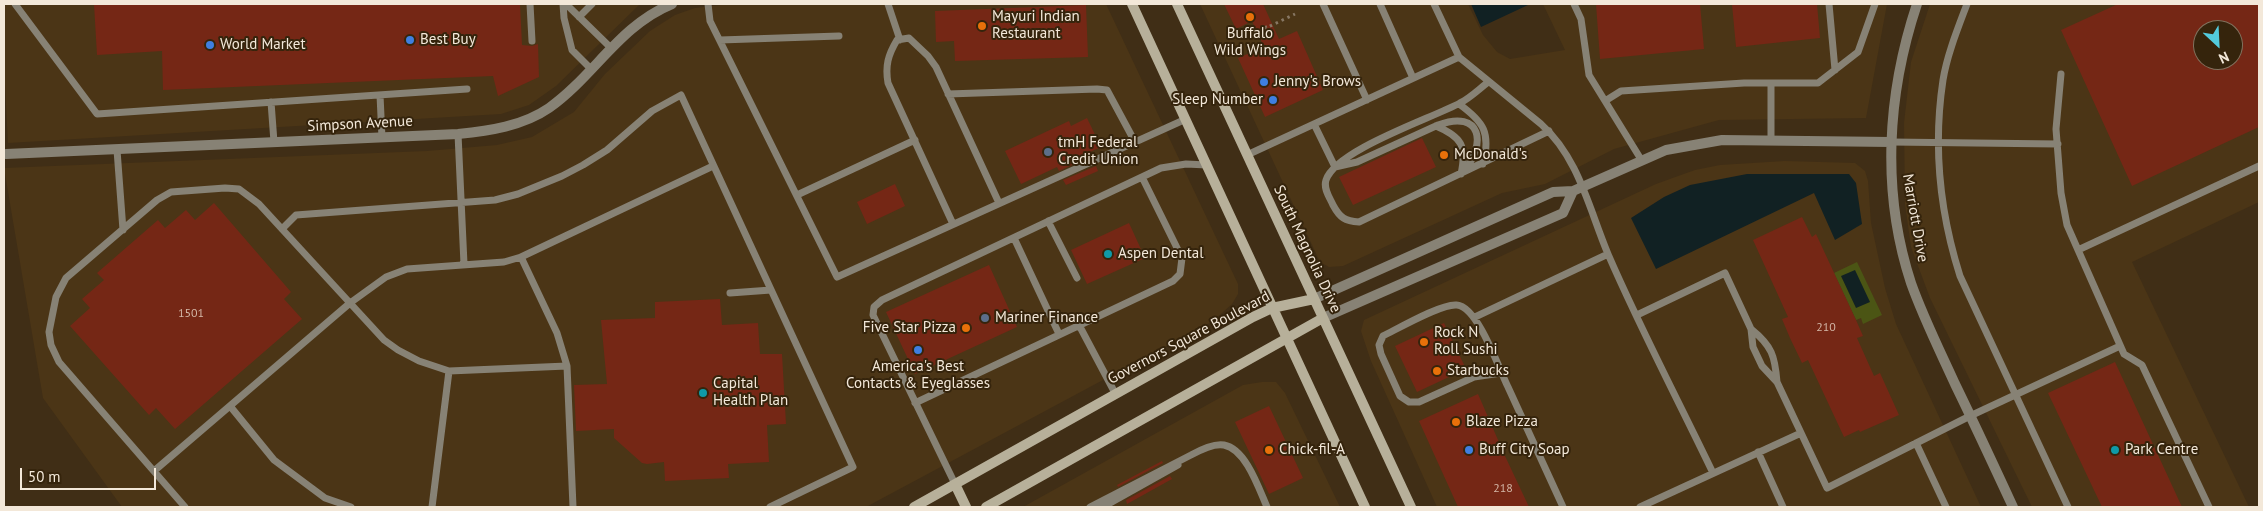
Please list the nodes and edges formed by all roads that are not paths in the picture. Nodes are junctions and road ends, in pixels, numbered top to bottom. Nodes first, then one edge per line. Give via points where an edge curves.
1 (14, 4) edge
2 (530, 4) edge
3 (565, 4) edge
4 (592, 4) edge
5 (672, 4) edge
6 (708, 4) edge
7 (888, 4) edge
8 (1132, 4) edge
9 (1177, 4) edge
10 (1323, 4) edge
11 (1380, 4) edge
12 (1434, 4) edge
13 (1574, 4) edge
14 (1829, 4) edge
15 (1875, 4) edge
16 (1917, 4) edge
17 (1966, 4) edge
18 (579, 17) junction
19 (839, 36) dead end
20 (720, 40) junction
21 (900, 40) junction
22 (532, 41) dead end
23 (611, 48) junction
24 (1458, 57) junction
25 (591, 69) junction
26 (1835, 70) junction
27 (2062, 74) dead end
28 (1414, 78) junction
29 (1487, 82) junction
30 (1772, 83) junction
31 (467, 89) dead end
32 (948, 94) junction
33 (380, 95) junction
34 (1367, 100) junction
35 (1605, 101) junction
36 (272, 102) junction
37 (1459, 104) junction
38 (1186, 119) junction
39 (1314, 124) junction
40 (1436, 126) junction
41 (1549, 131) junction
42 (458, 134) junction
43 (382, 138) junction
44 (915, 140) junction
45 (1771, 140) junction
46 (274, 142) junction
47 (1135, 142) junction
48 (1891, 142) junction
49 (1938, 142) junction
50 (2058, 144) junction
51 (117, 150) junction
52 (6, 154) dead end
53 (1247, 155) junction
54 (1642, 161) junction
55 (1483, 164) junction
56 (1207, 165) junction
57 (713, 166) junction
58 (2259, 166) edge
59 (1335, 167) junction
60 (1461, 174) junction
61 (1142, 177) junction
62 (1583, 187) junction
63 (1574, 191) junction
64 (797, 196) junction
65 (461, 202) junction
66 (998, 203) junction
67 (1048, 221) junction
68 (953, 224) junction
69 (282, 229) junction
70 (123, 230) junction
71 (1014, 238) junction
72 (2078, 250) junction
73 (1608, 254) junction
74 (521, 257) junction
75 (464, 264) junction
76 (1077, 278) dead end
77 (771, 290) junction
78 (730, 293) dead end
79 (1314, 299) junction
80 (350, 303) junction
81 (1272, 308) junction
82 (1637, 315) junction
83 (1474, 317) junction
84 (1323, 318) junction
85 (1079, 325) junction
86 (1752, 329) junction
87 (1059, 334) junction
88 (1288, 339) junction
89 (2120, 346) junction
90 (566, 366) junction
91 (449, 371) junction
92 (1501, 373) junction
93 (1777, 382) junction
94 (1115, 393) junction
95 (2016, 395) junction
96 (915, 403) junction
97 (230, 406) junction
98 (1970, 416) junction
99 (1801, 432) junction
100 (1916, 443) junction
101 (1758, 452) junction
102 (1191, 455) junction
103 (154, 471) junction
104 (1713, 473) junction
105 (955, 484) junction
106 (185, 507) edge
107 (348, 507) edge
108 (432, 507) edge
109 (573, 507) edge
110 (770, 507) edge
111 (914, 507) edge
112 (966, 507) edge
113 (986, 507) edge
114 (1090, 507) edge
115 (1102, 507) edge
116 (1267, 507) edge
117 (1365, 507) edge
118 (1411, 507) edge
119 (1564, 507) edge
120 (1640, 507) edge
121 (1783, 507) edge
122 (1946, 507) edge
123 (2013, 507) edge
124 (2068, 507) edge
125 (2209, 507) edge

1 - 36 lane via 97,114
2 - 22 lane
3 - 18 lane
3 - 25 lane via 564,18 572,50
4 - 18 lane
5 - 23 street, Simpson Avenue via 655,10 635,24
6 - 20 lane via 710,21
7 - 21 lane
8 - 38 main road
9 - 53 main road, South Magnolia Drive
10 - 34 lane
11 - 28 lane
12 - 24 lane
13 - 35 lane via 1581,20 1589,75
14 - 26 lane
15 - 26 lane via 1858,52
16 - 48 street, Marriott Drive via 1899,66
17 - 49 lane via 1943,79
18 - 23 lane
19 - 20 lane
20 - 64 lane
21 - 32 lane via 909,38 928,56
21 - 44 lane via 889,54 886,71 888,84
23 - 25 street, Simpson Avenue
24 - 28 lane
24 - 29 lane
25 - 42 street, Simpson Avenue via 568,93 527,120 492,130
26 - 30 lane via 1818,83
27 - 50 lane via 2056,129
28 - 34 lane
29 - 37 lane
29 - 41 lane
30 - 35 lane via 1621,92
30 - 45 lane
31 - 33 lane
32 - 47 lane via 1107,90
32 - 66 lane
33 - 36 lane
33 - 43 lane
34 - 39 lane
35 - 54 lane
36 - 46 lane
37 - 55 lane via 1484,128 1487,147
37 - 59 lane via 1351,153
38 - 47 lane
38 - 56 main road
39 - 53 lane
39 - 59 lane
40 - 59 lane via 1357,162
40 - 60 lane via 1448,131 1462,144
40 - 60 lane via 1462,120 1475,130 1477,144 1472,162
41 - 55 lane
41 - 62 lane
42 - 43 street, Simpson Avenue
42 - 65 lane
43 - 46 street, Simpson Avenue
44 - 64 lane
44 - 68 lane
45 - 48 street, Governors Square Boulevard
45 - 54 street, Governors Square Boulevard via 1722,140 1666,150
46 - 51 street, Simpson Avenue
47 - 66 lane
48 - 49 lane
48 - 98 street, Marriott Drive via 1891,175 1899,236 1911,283
49 - 50 lane
49 - 95 lane via 1943,211 1950,244 1960,276
50 - 72 lane via 2067,225
51 - 52 street, Simpson Avenue
51 - 70 lane
53 - 79 main road, South Magnolia Drive
54 - 62 street, Governors Square Boulevard
55 - 60 lane
56 - 61 lane via 1161,168
56 - 81 main road
57 - 65 lane via 681,95 652,111 607,150 562,176 502,198
57 - 74 lane
57 - 77 lane
58 - 72 lane
59 - 60 lane via 1325,181 1326,191 1339,217 1359,222
61 - 67 lane
61 - 85 lane via 1182,258 1180,274
62 - 63 street, Governors Square Boulevard
62 - 73 lane
63 - 79 street, Governors Square Boulevard via 1553,192
63 - 84 street via 1563,213
64 - 68 lane via 836,277
65 - 69 lane via 296,215
65 - 75 lane
66 - 68 lane
67 - 71 lane
67 - 76 lane
69 - 70 lane via 259,204 239,189 224,188 171,192
69 - 80 lane
70 - 103 lane via 66,278 52,312 51,345 59,362
71 - 87 lane
71 - 96 lane via 882,300 874,308 873,315
72 - 89 lane
73 - 82 lane
73 - 83 lane
74 - 75 lane via 504,262
74 - 90 lane via 557,333
75 - 80 lane via 408,268 373,285
77 - 78 lane
77 - 110 lane via 853,467
79 - 81 main road, Governors Square Boulevard
79 - 84 main road, South Magnolia Drive
80 - 91 lane via 384,340 419,361
80 - 97 lane
81 - 88 main road
81 - 94 main road, Governors Square Boulevard
82 - 86 lane via 1725,274
82 - 104 lane
83 - 92 lane
83 - 92 lane via 1457,304 1442,307 1383,336 1379,345 1381,354 1400,396 1409,402 1419,402 1474,377
84 - 88 main road
84 - 118 main road, South Magnolia Drive
85 - 87 lane
85 - 94 lane
86 - 93 lane via 1753,347 1762,366
86 - 93 lane via 1766,341 1776,361
87 - 96 lane
88 - 113 main road
88 - 117 main road
89 - 95 lane
89 - 125 lane via 2124,354 2142,365
90 - 91 lane
90 - 109 lane
91 - 108 lane
92 - 119 lane
93 - 99 lane
94 - 105 main road, Governors Square Boulevard
95 - 98 lane
95 - 124 lane
96 - 105 lane
97 - 103 lane
97 - 107 lane via 274,460 324,498
98 - 100 lane
98 - 123 street, Marriott Drive
99 - 100 lane via 1827,488
99 - 101 lane
100 - 122 lane
101 - 104 lane
101 - 121 lane
102 - 114 lane
102 - 115 lane via 1173,469
102 - 116 lane via 1223,444 1236,451 1246,463
103 - 106 lane
104 - 120 lane
105 - 111 main road, Governors Square Boulevard
105 - 112 main road

